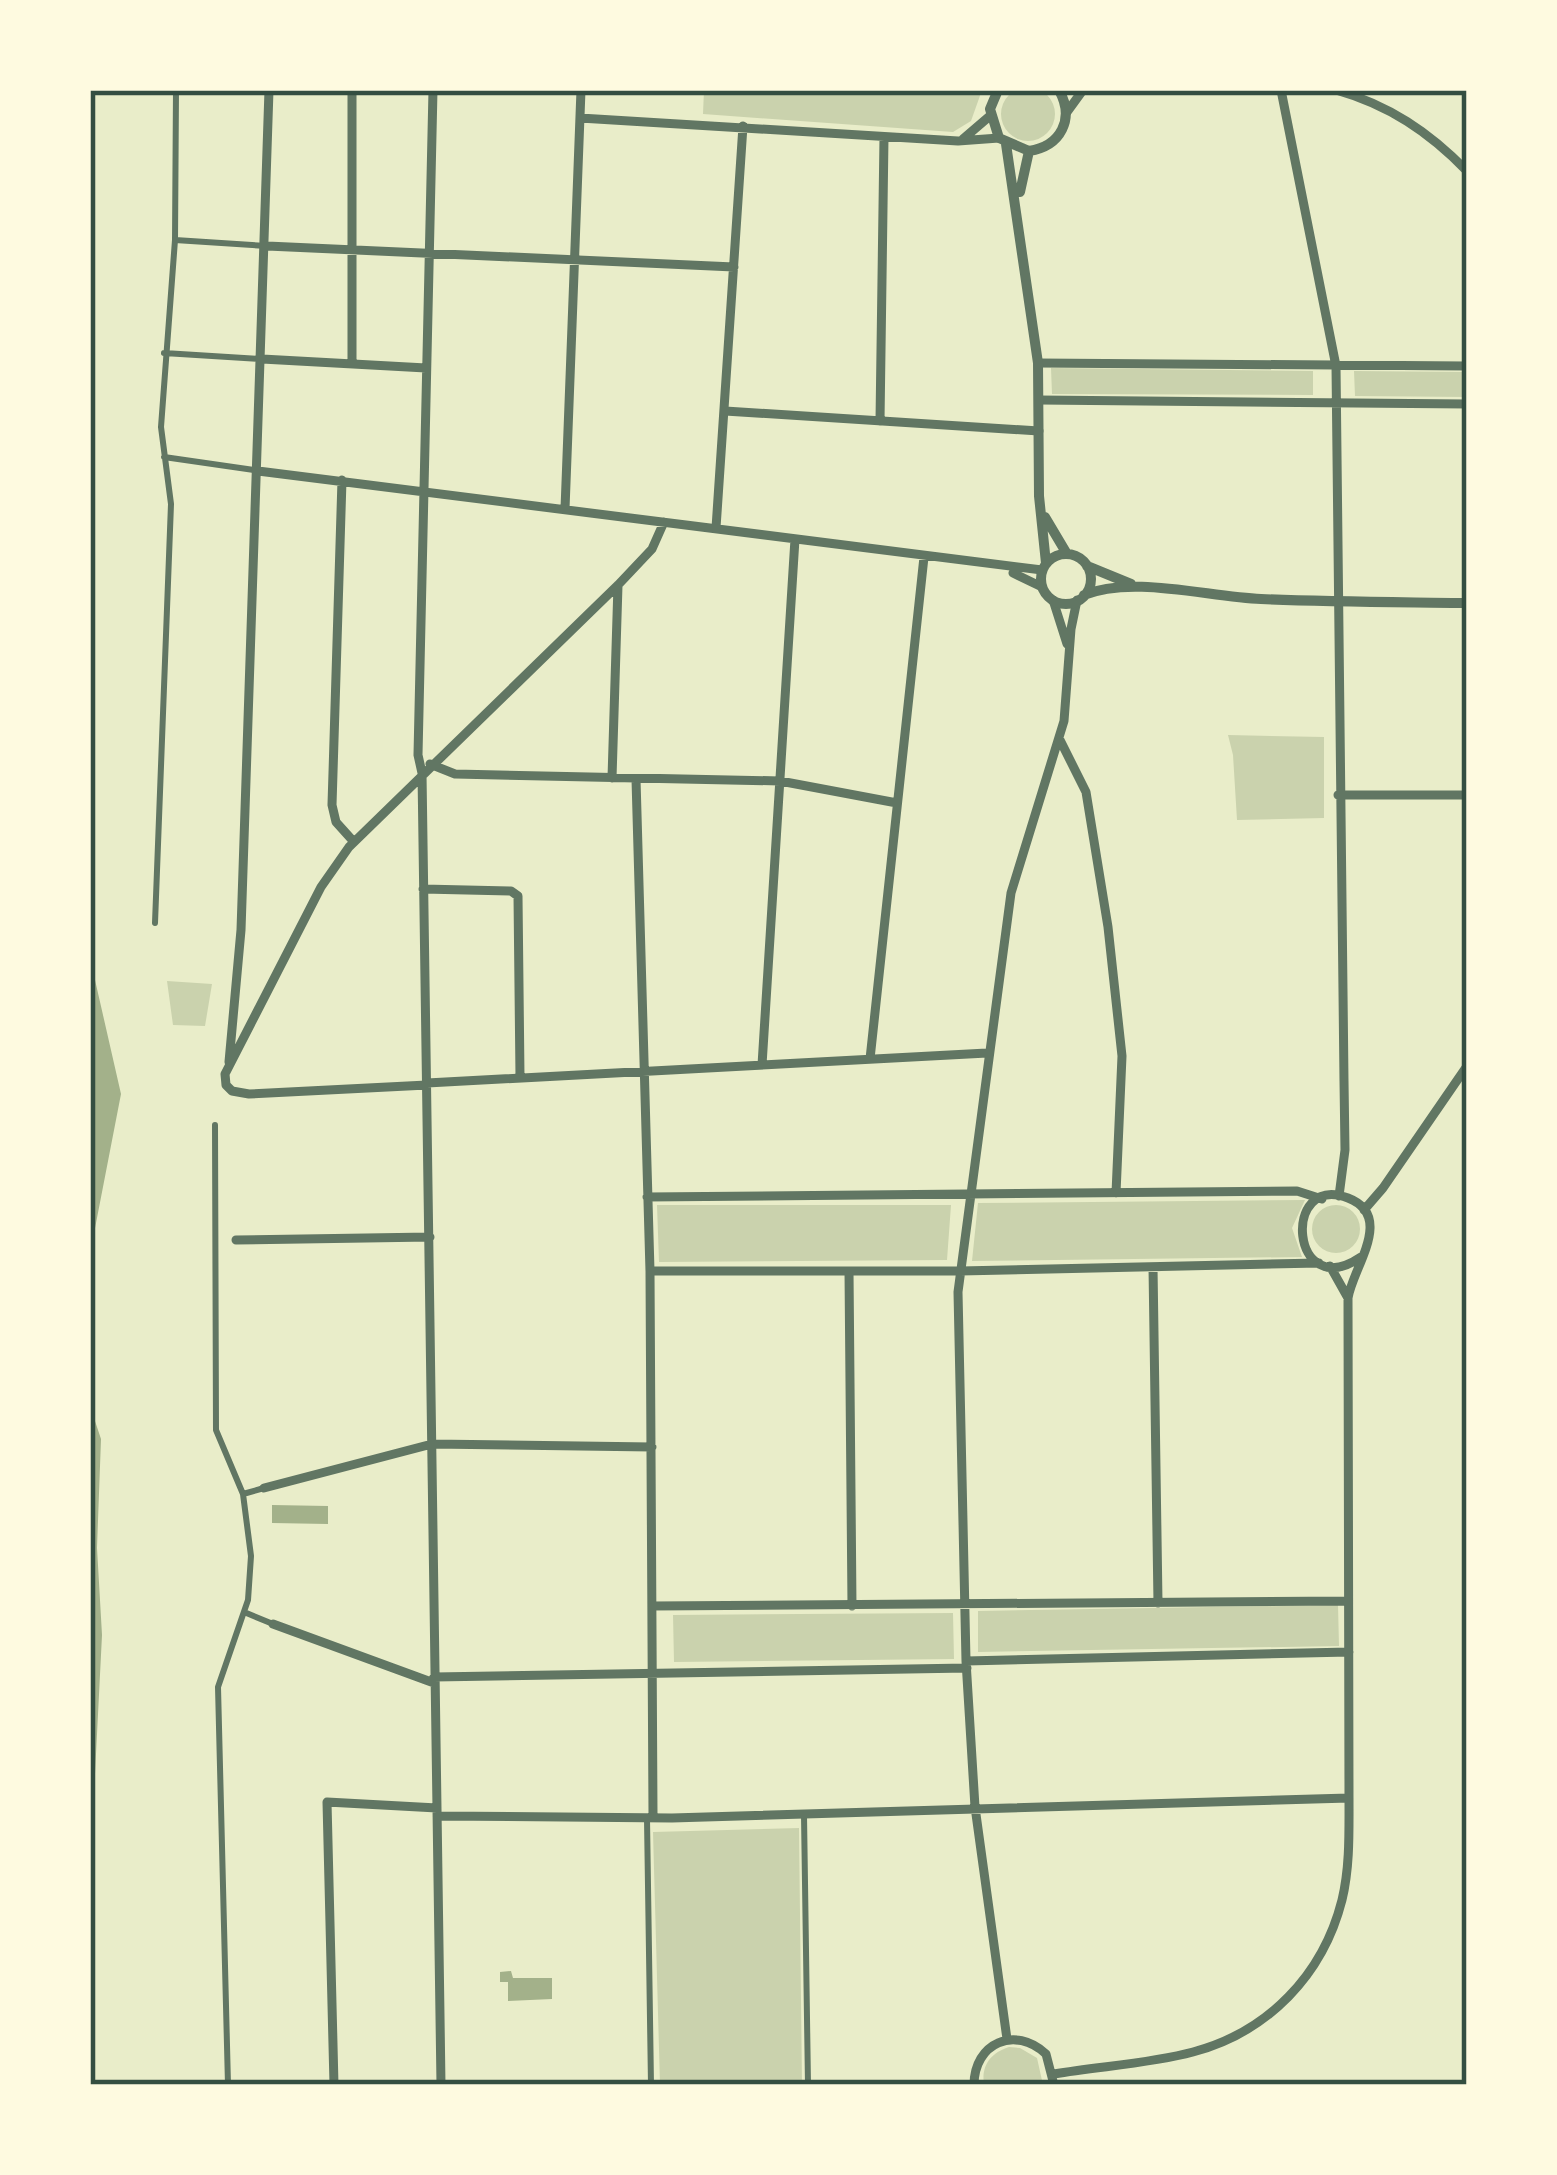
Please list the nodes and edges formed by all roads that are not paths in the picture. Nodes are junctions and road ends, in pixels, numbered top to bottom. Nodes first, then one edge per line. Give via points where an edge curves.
1 (176, 90) edge
2 (269, 90) edge
3 (352, 90) edge
4 (433, 90) edge
5 (581, 90) edge
6 (998, 90) edge
7 (1059, 90) edge
8 (1083, 90) edge
9 (1281, 90) edge
10 (1336, 90) edge
11 (1067, 112) junction
12 (991, 115) junction
13 (580, 118) junction
14 (743, 126) junction
15 (884, 136) junction
16 (958, 141) junction
17 (1003, 141) junction
18 (1029, 151) junction
19 (1467, 171) edge
20 (1018, 208) junction
21 (175, 240) junction
22 (267, 246) junction
23 (353, 249) junction
24 (428, 252) junction
25 (573, 258) junction
26 (734, 267) junction
27 (164, 353) junction
28 (262, 359) junction
29 (1038, 363) junction
30 (352, 364) junction
31 (1336, 366) junction
32 (1467, 366) edge
33 (426, 368) junction
34 (1039, 400) junction
35 (1336, 402) junction
36 (1467, 404) edge
37 (725, 411) junction
38 (880, 421) junction
39 (1039, 431) junction
40 (164, 458) junction
41 (258, 471) junction
42 (342, 480) junction
43 (422, 491) junction
44 (1041, 508) junction
45 (565, 509) junction
46 (664, 522) junction
47 (716, 528) junction
48 (795, 539) junction
49 (1067, 554) junction
50 (924, 557) junction
51 (1086, 565) junction
52 (997, 567) junction
53 (1044, 567) junction
54 (617, 585) junction
55 (1042, 587) junction
56 (1140, 587) junction
57 (1081, 598) junction
58 (1053, 600) junction
59 (1338, 602) junction
60 (1467, 603) edge
61 (1068, 649) junction
62 (1059, 739) junction
63 (426, 768) junction
64 (612, 778) junction
65 (636, 778) junction
66 (780, 781) junction
67 (1467, 794) edge
68 (1338, 795) junction
69 (897, 803) junction
70 (354, 842) junction
71 (423, 889) junction
72 (155, 923) dead end
73 (987, 1053) junction
74 (870, 1059) junction
75 (230, 1062) junction
76 (762, 1065) junction
77 (1467, 1066) edge
78 (642, 1072) junction
79 (520, 1077) junction
80 (427, 1084) junction
81 (215, 1125) dead end
82 (969, 1193) junction
83 (1116, 1193) junction
84 (1339, 1196) junction
85 (647, 1197) junction
86 (1322, 1198) junction
87 (1364, 1210) junction
88 (430, 1238) junction
89 (216, 1240) junction
90 (236, 1240) joint
91 (1361, 1257) junction
92 (1324, 1264) junction
93 (1153, 1267) junction
94 (650, 1271) junction
95 (849, 1271) junction
96 (960, 1271) junction
97 (1348, 1298) junction
98 (432, 1444) junction
99 (652, 1447) junction
100 (264, 1488) joint
101 (242, 1494) junction
102 (1348, 1601) junction
103 (1158, 1603) junction
104 (652, 1606) junction
105 (852, 1606) junction
106 (965, 1606) junction
107 (244, 1612) junction
108 (273, 1624) joint
109 (1349, 1652) junction
110 (966, 1665) junction
111 (652, 1674) junction
112 (434, 1681) junction
113 (1349, 1798) junction
114 (975, 1807) junction
115 (437, 1812) junction
116 (804, 1812) junction
117 (650, 1815) junction
118 (1007, 2039) junction
119 (1054, 2080) edge
120 (228, 2085) edge
121 (334, 2085) edge
122 (442, 2085) edge
123 (651, 2085) edge
124 (808, 2085) edge
125 (974, 2085) edge

1 - 21 street
2 - 22 street
3 - 23 street
4 - 24 street
5 - 13 street
6 - 12 street
7 - 11 street
8 - 11 street
9 - 31 street
10 - 19 street via 1417,126
11 - 18 street via 1052,144
12 - 16 street
12 - 17 street
13 - 14 street
13 - 25 street
14 - 15 street
14 - 26 street
15 - 16 street
15 - 38 street
16 - 17 street
17 - 18 street
17 - 20 street
18 - 20 street
20 - 29 street
21 - 22 street
21 - 27 street
22 - 23 street
22 - 28 street
23 - 24 street
23 - 30 street
24 - 25 street
24 - 33 street
25 - 26 street
25 - 45 street
26 - 37 street
27 - 28 street
27 - 40 street
28 - 30 street
28 - 41 street
29 - 31 street
29 - 34 street
30 - 33 street
31 - 32 street
31 - 35 street
33 - 43 street
34 - 35 street
34 - 39 street
35 - 36 street
35 - 59 street
37 - 38 street
37 - 47 street
38 - 39 street
39 - 44 street
40 - 41 street
40 - 72 street via 171,504
41 - 42 street
41 - 75 street
42 - 43 street
42 - 70 street via 332,805
43 - 45 street
43 - 63 street via 418,755
44 - 49 street
44 - 53 street
45 - 46 street
46 - 47 street
46 - 54 street via 652,549
47 - 48 street
48 - 50 street
48 - 66 street
49 - 51 street
49 - 53 street
50 - 52 street
50 - 69 street
51 - 56 street
51 - 57 street via 1090,580
52 - 53 street
52 - 55 street
53 - 55 street
54 - 63 street
54 - 64 street
55 - 58 street
56 - 57 street
56 - 59 street
57 - 58 street
57 - 61 street
58 - 61 street
59 - 60 street
59 - 68 street
61 - 62 street
62 - 73 street via 1014,880
62 - 83 street via 1086,792 1108,927 1122,1056
63 - 64 street
63 - 70 street
63 - 71 street
64 - 65 street
65 - 66 street
65 - 78 street
66 - 69 street
66 - 76 street
67 - 68 street
68 - 84 street via 1345,1150
69 - 74 street
70 - 75 street via 321,886
71 - 79 street via 518,896
71 - 80 street
73 - 74 street
73 - 82 street
74 - 76 street
75 - 80 street via 225,1082 249,1094
76 - 78 street
77 - 87 street
78 - 79 street
78 - 85 street
79 - 80 street
80 - 88 street
81 - 89 street
82 - 83 street
82 - 85 street
82 - 96 street
83 - 86 street via 1297,1191
84 - 86 street
84 - 87 street
85 - 94 street
86 - 92 street via 1300,1226 1303,1246
87 - 91 street via 1371,1236
88 - 90 street
88 - 98 street
89 - 90 street
89 - 101 street via 216,1430
91 - 92 street
91 - 97 street
92 - 93 street
92 - 97 street
93 - 96 street
93 - 103 street
94 - 95 street
94 - 99 street
95 - 96 street
95 - 105 street
96 - 106 street
97 - 102 street
98 - 99 street
98 - 100 street
98 - 112 street
99 - 104 street
100 - 101 street
101 - 107 street via 251,1573
102 - 103 street
102 - 109 street
103 - 106 street
104 - 105 street
104 - 111 street
105 - 106 street
106 - 110 street
107 - 108 street
107 - 120 street via 218,1688
108 - 112 street
109 - 110 street
109 - 113 street
110 - 111 street
110 - 114 street
111 - 112 street
111 - 117 street
112 - 115 street
113 - 114 street
113 - 119 street via 1343,1898 1325,1946 1290,1997 1209,2048
114 - 116 street
114 - 118 street
115 - 117 street
115 - 121 street via 327,1802
115 - 122 street
116 - 117 street
116 - 124 street
117 - 123 street
118 - 119 street via 1038,2047
118 - 125 street via 979,2059

